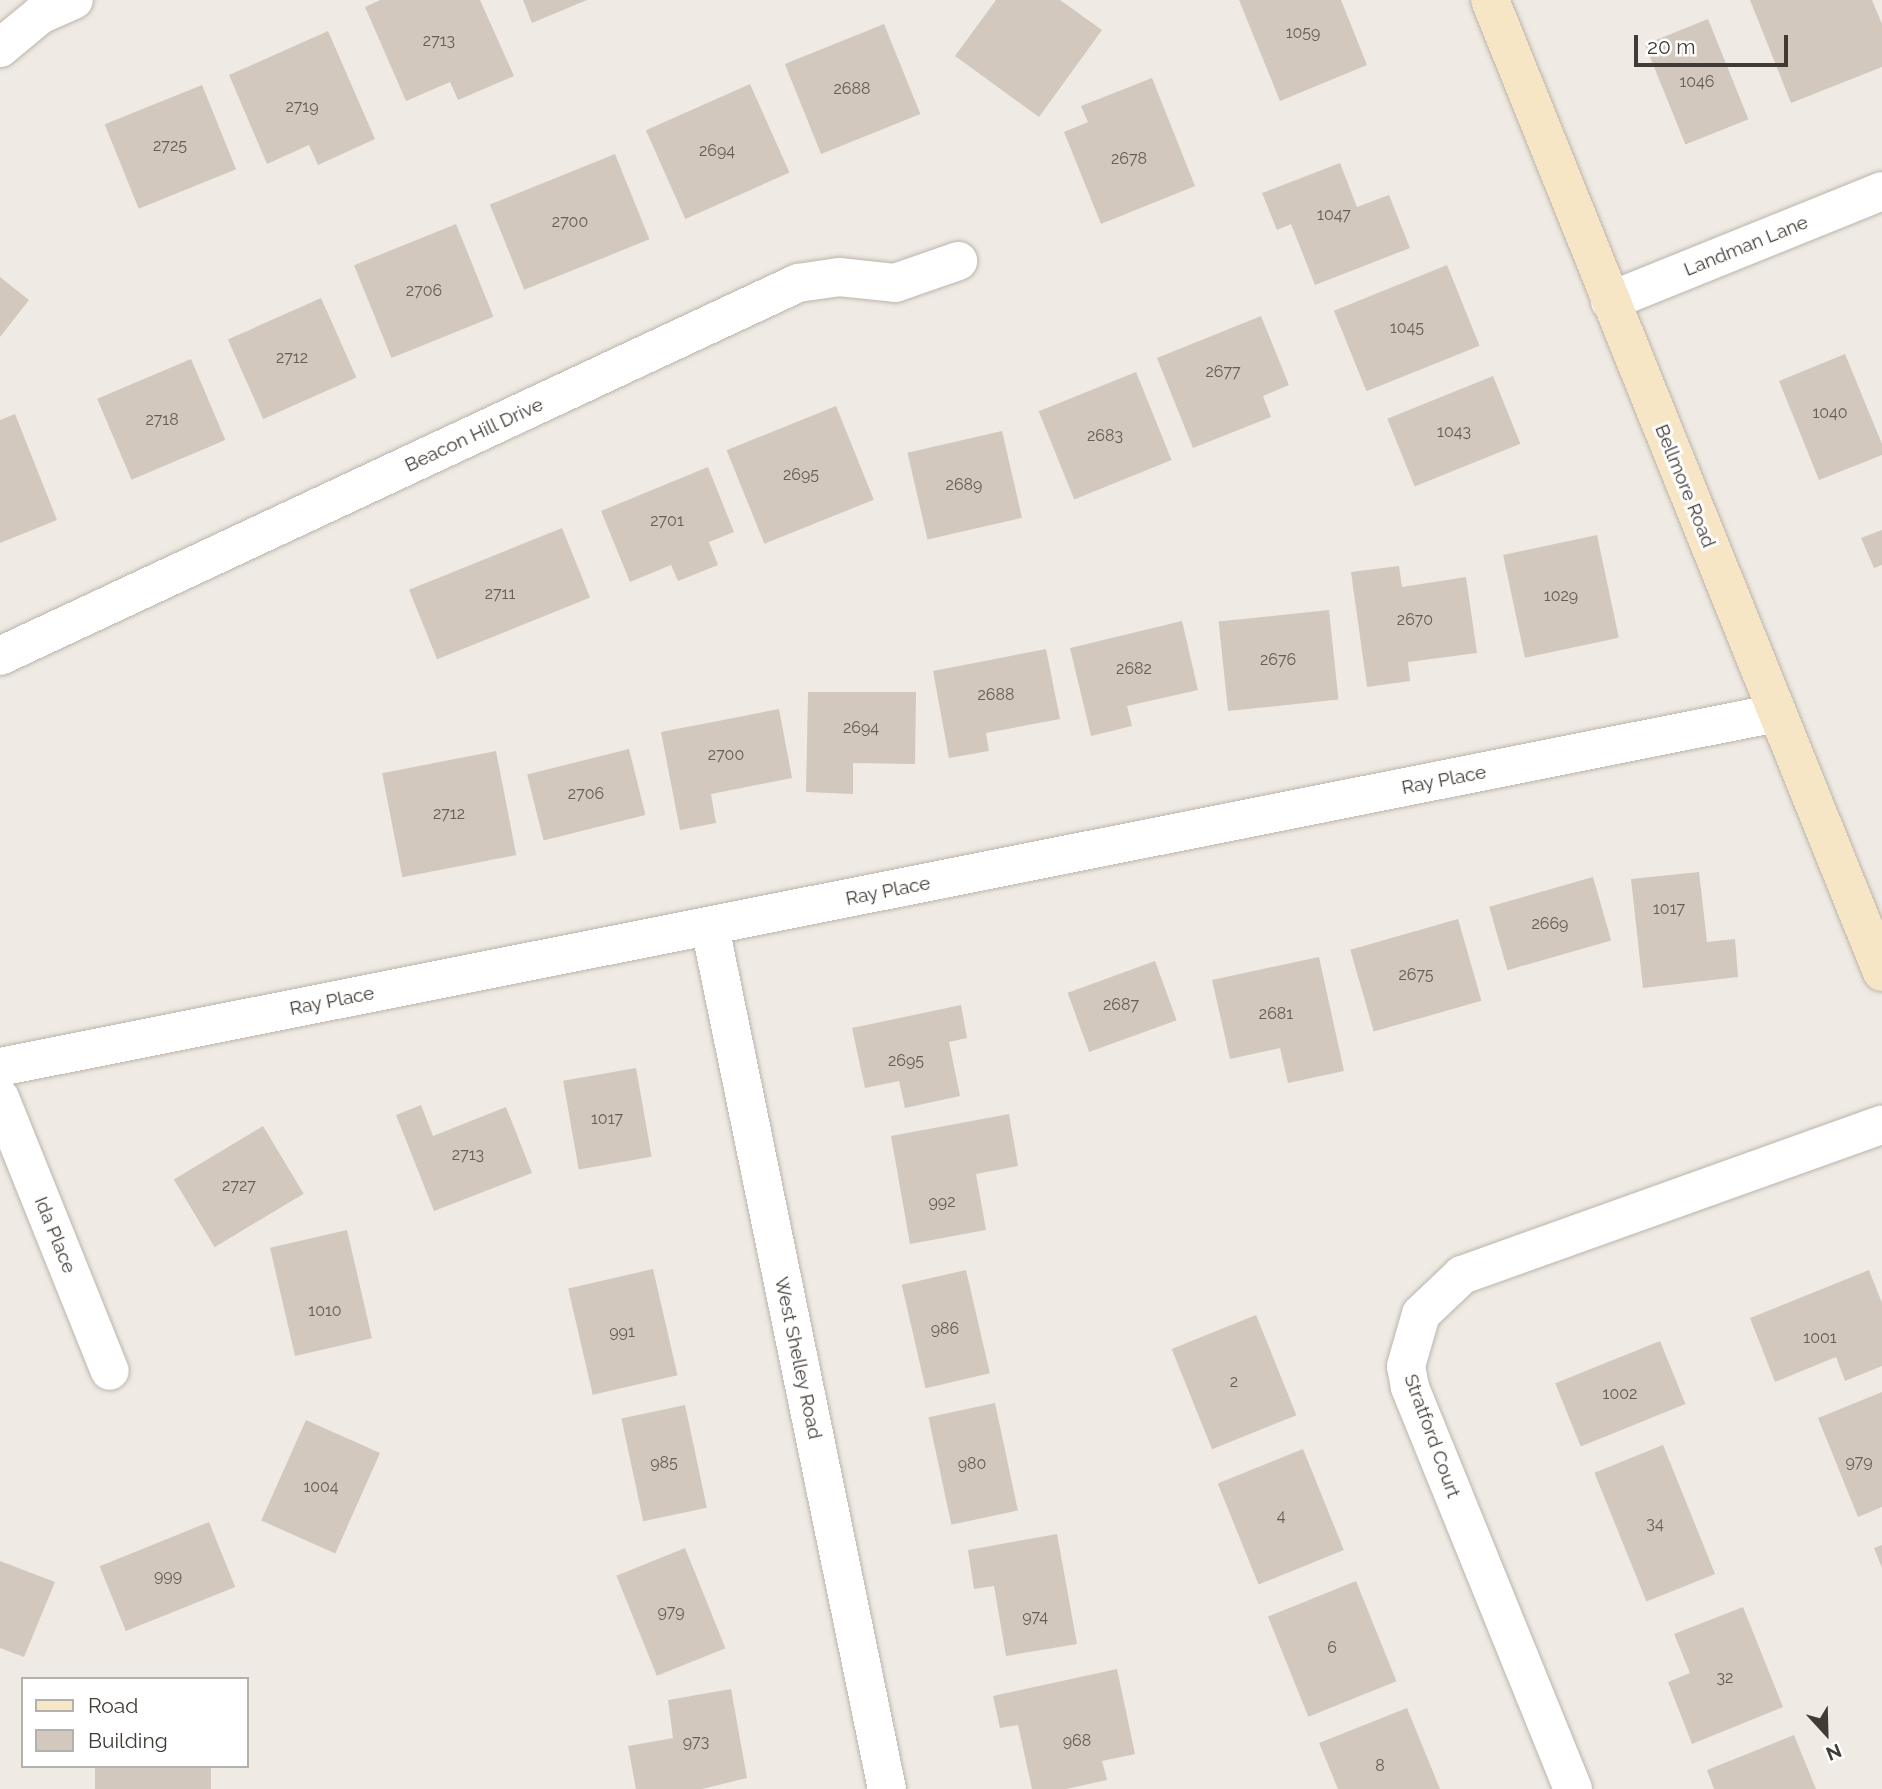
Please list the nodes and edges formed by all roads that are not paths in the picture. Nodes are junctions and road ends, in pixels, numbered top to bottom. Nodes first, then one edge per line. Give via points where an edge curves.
1 (74, 0) edge
2 (1490, 0) edge
3 (0, 48) edge
4 (1882, 191) edge
5 (958, 261) dead end
6 (1610, 301) junction
7 (0, 656) edge
8 (1776, 713) junction
9 (710, 927) junction
10 (1882, 972) edge
11 (0, 1067) edge
12 (0, 1098) edge
13 (1882, 1125) edge
14 (110, 1371) dead end
15 (887, 1789) edge
16 (1573, 1789) edge

1 - 3 street via 40,15
2 - 6 main road, Bellmore Road
4 - 6 street, Landman Lane
5 - 7 street, Beacon Hill Drive via 895,283 839,277 799,283
6 - 8 main road, Bellmore Road
8 - 9 street, Ray Place
8 - 10 main road, Bellmore Road
9 - 11 street, Ray Place
9 - 15 street, West Shelley Road
12 - 14 street, Ida Place
13 - 16 street, Stratford Court via 1462,1275 1422,1314 1406,1366 1410,1387

